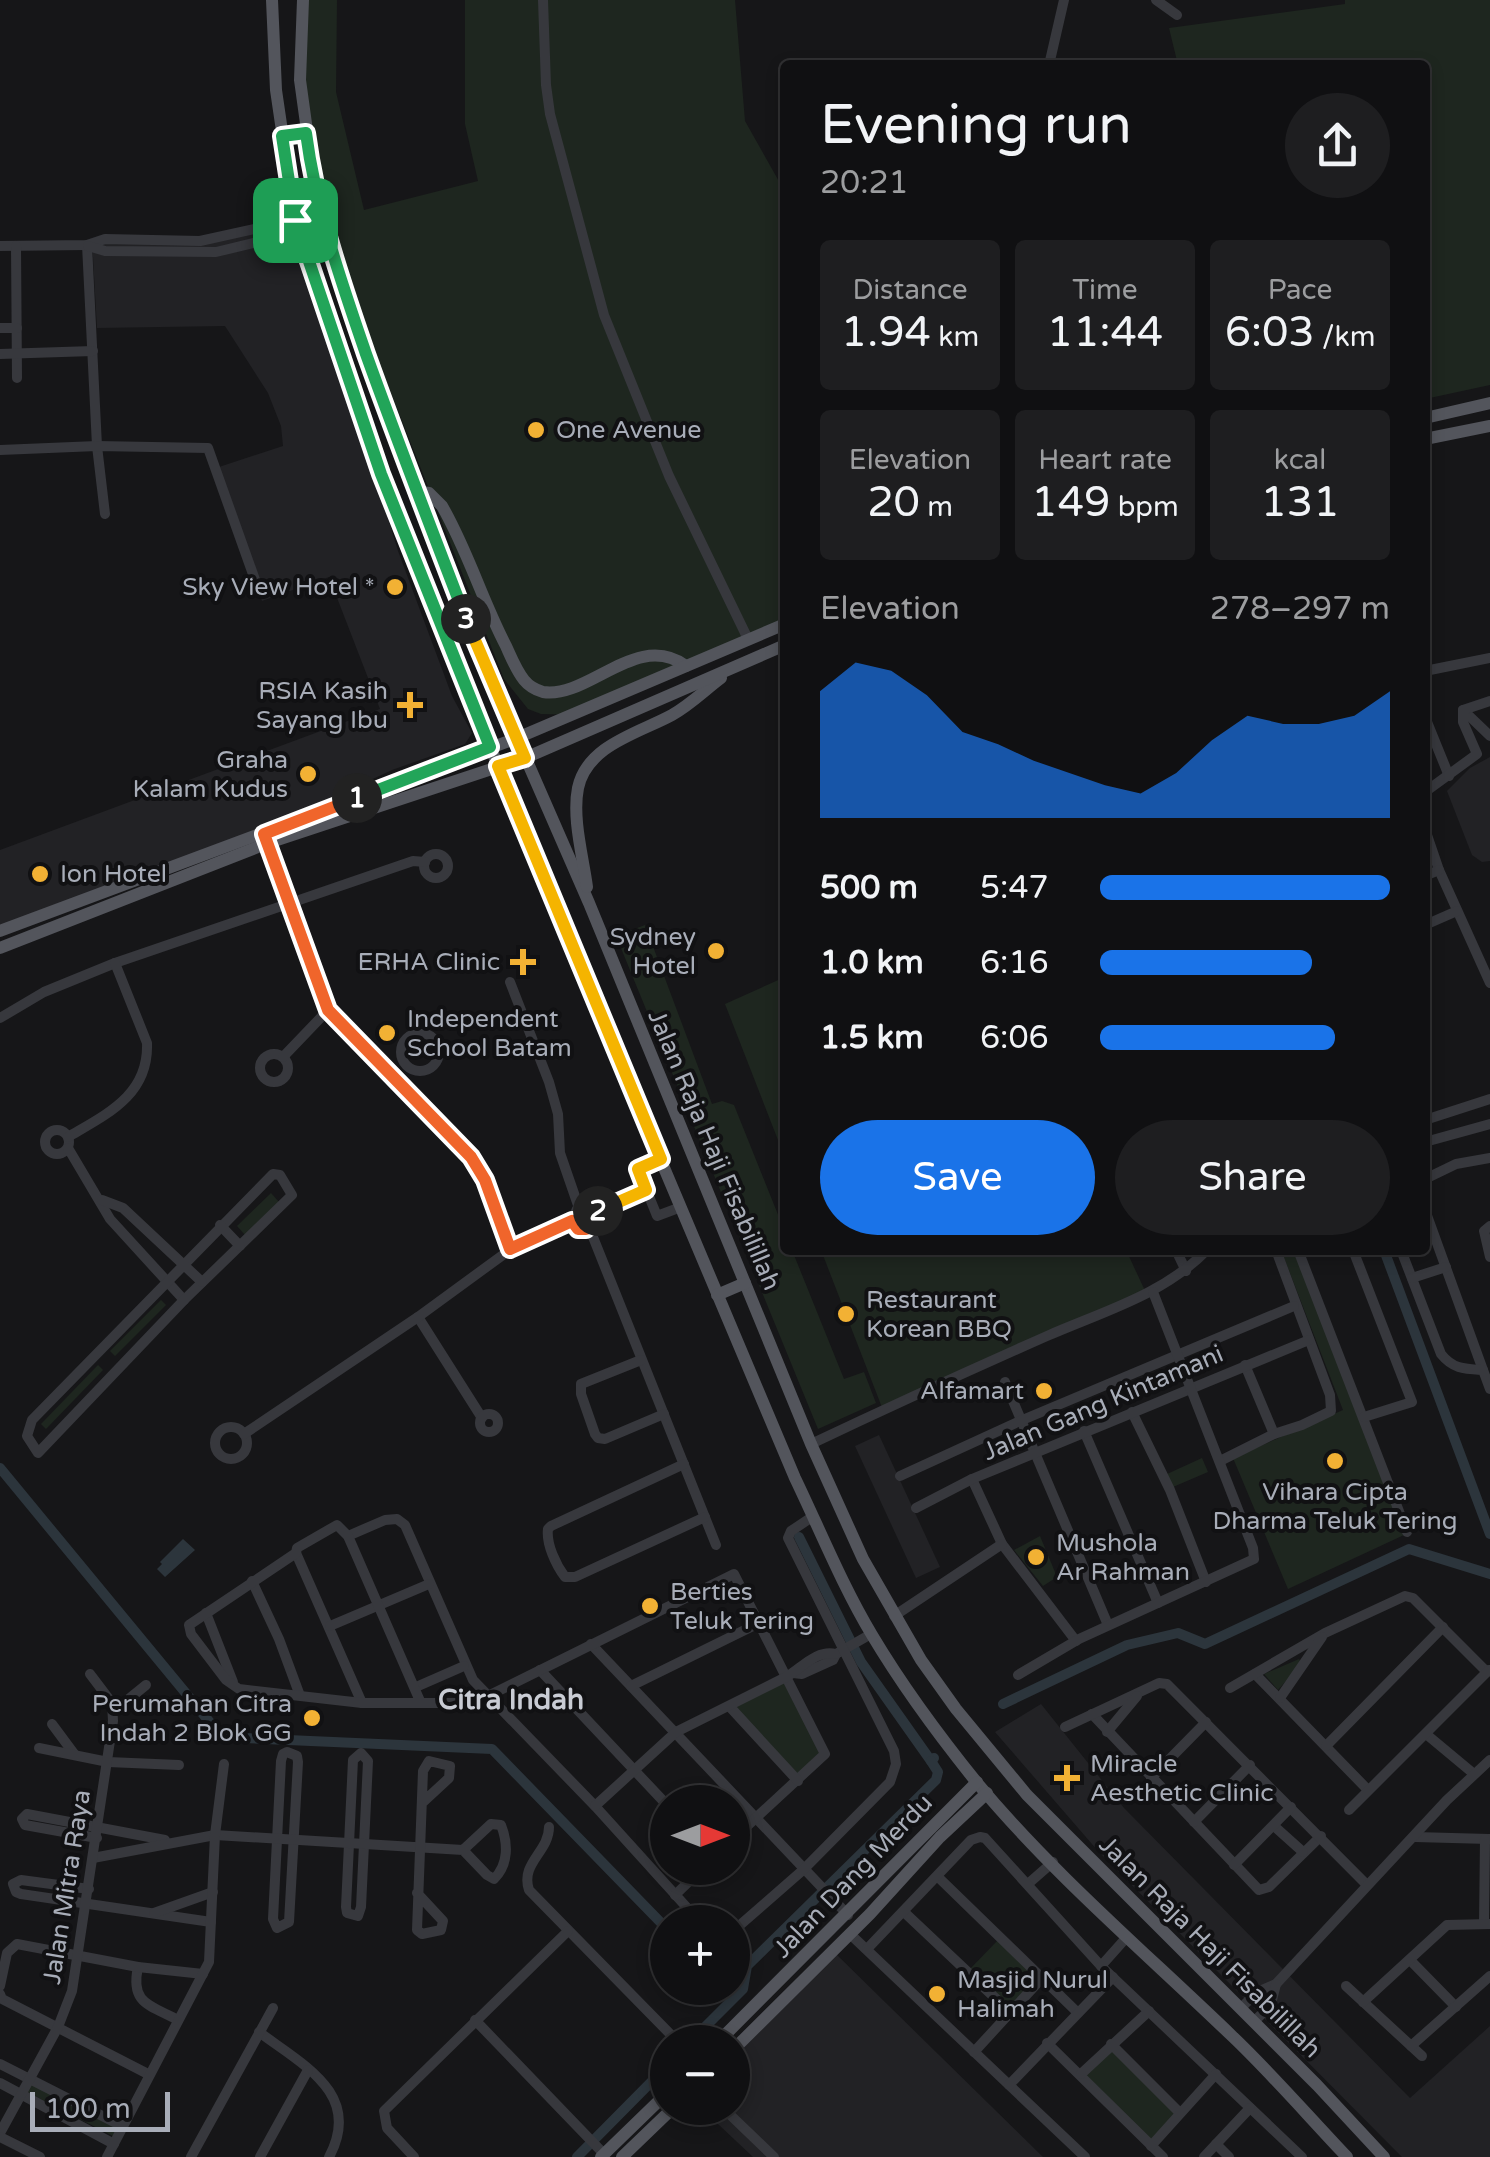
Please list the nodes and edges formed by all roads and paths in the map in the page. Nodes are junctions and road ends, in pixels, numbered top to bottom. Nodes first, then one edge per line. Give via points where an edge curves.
1 (272, 0) edge
2 (303, 0) edge
3 (544, 0) edge
4 (1064, 0) edge
5 (1156, 0) edge
6 (1178, 14) dead end
7 (1050, 60) edge
8 (306, 133) junction
9 (282, 136) junction
10 (297, 226) junction
11 (87, 245) junction
12 (0, 246) edge
13 (16, 246) junction
14 (0, 328) edge
15 (17, 328) junction
16 (93, 351) junction
17 (0, 354) edge
18 (16, 354) junction
19 (17, 378) dead end
20 (1490, 404) edge
21 (1430, 417) edge
22 (1490, 426) edge
23 (1430, 438) edge
24 (97, 446) junction
25 (0, 450) edge
26 (416, 491) junction
27 (105, 514) dead end
28 (259, 591) dead end
29 (780, 626) edge
30 (748, 639) junction
31 (780, 647) edge
32 (1490, 658) edge
33 (686, 666) junction
34 (734, 667) junction
35 (1430, 670) edge
36 (1490, 701) edge
37 (1463, 710) junction
38 (1430, 729) edge
39 (517, 738) junction
40 (1490, 740) edge
41 (490, 747) junction
42 (1477, 754) junction
43 (525, 758) junction
44 (498, 766) junction
45 (1449, 776) junction
46 (1430, 789) edge
47 (266, 838) junction
48 (1430, 846) edge
49 (425, 862) dead end
50 (1439, 870) junction
51 (1430, 874) edge
52 (290, 903) junction
53 (589, 903) junction
54 (1457, 910) junction
55 (1430, 922) edge
56 (0, 931) edge
57 (0, 948) edge
58 (115, 963) junction
59 (510, 982) dead end
60 (1490, 983) edge
61 (328, 1010) junction
62 (0, 1018) edge
63 (283, 1057) dead end
64 (407, 1066) dead end
65 (395, 1076) junction
66 (1490, 1099) edge
67 (1430, 1115) edge
68 (1490, 1124) edge
69 (1430, 1141) edge
70 (1490, 1158) edge
71 (661, 1159) junction
72 (1430, 1177) edge
73 (646, 1190) junction
74 (101, 1200) junction
75 (681, 1207) junction
76 (579, 1208) junction
77 (592, 1214) junction
78 (572, 1221) junction
79 (1430, 1224) edge
80 (220, 1225) junction
81 (1490, 1226) edge
82 (589, 1228) junction
83 (240, 1246) junction
84 (510, 1249) junction
85 (1178, 1255) edge
86 (1202, 1255) edge
87 (1278, 1255) edge
88 (1300, 1255) edge
89 (1355, 1255) edge
90 (1403, 1255) edge
91 (1490, 1257) edge
92 (183, 1264) junction
93 (1446, 1267) junction
94 (1186, 1271) junction
95 (1412, 1278) junction
96 (166, 1282) junction
97 (202, 1282) junction
98 (745, 1283) junction
99 (1152, 1292) junction
100 (717, 1295) junction
101 (184, 1300) junction
102 (1294, 1306) junction
103 (418, 1317) junction
104 (1308, 1340) junction
105 (98, 1352) junction
106 (1176, 1357) junction
107 (640, 1360) junction
108 (1245, 1365) junction
109 (1483, 1370) junction
110 (116, 1371) junction
111 (1005, 1382) dead end
112 (1189, 1387) junction
113 (1490, 1389) edge
114 (1132, 1412) junction
115 (664, 1414) junction
116 (1364, 1417) junction
117 (482, 1418) dead end
118 (1020, 1421) junction
119 (1084, 1431) junction
120 (244, 1434) dead end
121 (1274, 1434) junction
122 (811, 1444) junction
123 (1033, 1455) junction
124 (1220, 1462) junction
125 (684, 1464) junction
126 (900, 1476) dead end
127 (972, 1479) junction
128 (916, 1508) dead end
129 (705, 1516) junction
130 (812, 1517) junction
131 (1407, 1532) dead end
132 (348, 1536) junction
133 (1002, 1544) junction
134 (716, 1545) dead end
135 (296, 1553) junction
136 (252, 1580) junction
137 (1206, 1582) junction
138 (429, 1584) junction
139 (1158, 1603) junction
140 (380, 1608) junction
141 (206, 1614) junction
142 (894, 1616) junction
143 (759, 1624) junction
144 (1108, 1625) junction
145 (330, 1626) junction
146 (1443, 1627) junction
147 (1325, 1633) junction
148 (866, 1637) junction
149 (1076, 1641) junction
150 (591, 1644) junction
151 (843, 1650) junction
152 (464, 1666) junction
153 (540, 1670) junction
154 (1488, 1671) edge
155 (90, 1674) dead end
156 (1254, 1674) junction
157 (790, 1675) junction
158 (1018, 1675) dead end
159 (146, 1686) dead end
160 (234, 1686) junction
161 (416, 1686) junction
162 (631, 1686) junction
163 (1230, 1688) dead end
164 (1141, 1691) junction
165 (299, 1694) junction
166 (488, 1696) junction
167 (1280, 1698) junction
168 (420, 1702) junction
169 (362, 1703) junction
170 (730, 1707) junction
171 (114, 1710) junction
172 (1092, 1714) junction
173 (1206, 1722) junction
174 (52, 1724) dead end
175 (1065, 1727) dead end
176 (676, 1732) junction
177 (1107, 1732) junction
178 (1426, 1734) junction
179 (1326, 1746) junction
180 (39, 1748) dead end
181 (75, 1754) junction
182 (1490, 1760) edge
183 (108, 1762) junction
184 (224, 1764) dead end
185 (180, 1765) dead end
186 (1250, 1765) junction
187 (634, 1770) junction
188 (1474, 1774) junction
189 (1150, 1778) junction
190 (798, 1781) junction
191 (977, 1782) junction
192 (650, 1787) edge
193 (1368, 1790) junction
194 (987, 1793) junction
195 (422, 1803) dead end
196 (595, 1806) junction
197 (1291, 1807) junction
198 (1349, 1810) dead end
199 (756, 1819) junction
200 (1194, 1822) junction
201 (750, 1824) edge
202 (945, 1824) junction
203 (1274, 1826) junction
204 (550, 1827) dead end
205 (98, 1832) junction
206 (215, 1835) junction
207 (1320, 1836) junction
208 (1416, 1836) junction
209 (277, 1837) junction
210 (294, 1838) junction
211 (1487, 1839) edge
212 (175, 1842) junction
213 (349, 1842) junction
214 (364, 1843) junction
215 (420, 1846) junction
216 (463, 1850) junction
217 (1303, 1852) junction
218 (93, 1858) junction
219 (1053, 1862) junction
220 (1234, 1866) junction
221 (803, 1870) junction
222 (938, 1877) junction
223 (1029, 1884) junction
224 (685, 1885) edge
225 (1367, 1885) junction
226 (89, 1889) junction
227 (212, 1892) junction
228 (417, 1893) dead end
229 (675, 1894) junction
230 (88, 1905) junction
231 (685, 1905) edge
232 (904, 1912) junction
233 (848, 1914) junction
234 (148, 1915) junction
235 (750, 1916) edge
236 (211, 1922) junction
237 (1487, 1924) edge
238 (568, 1932) junction
239 (850, 1934) junction
240 (1126, 1938) junction
241 (867, 1949) junction
242 (78, 1956) junction
243 (1410, 1960) junction
244 (1102, 1966) junction
245 (138, 1967) junction
246 (203, 1974) junction
247 (1490, 1976) edge
248 (1113, 1977) junction
249 (1041, 1979) junction
250 (1276, 1984) junction
251 (0, 1986) edge
252 (1346, 1986) dead end
253 (0, 1994) edge
254 (1364, 2002) junction
255 (1456, 2006) junction
256 (273, 2008) dead end
257 (1241, 2008) junction
258 (1076, 2011) junction
259 (1149, 2011) junction
260 (1010, 2012) junction
261 (178, 2020) junction
262 (475, 2020) junction
263 (1254, 2022) junction
264 (661, 2025) edge
265 (735, 2025) edge
266 (58, 2028) junction
267 (259, 2032) junction
268 (750, 2034) edge
269 (1048, 2042) junction
270 (1111, 2044) junction
271 (1411, 2046) junction
272 (974, 2052) junction
273 (1422, 2056) dead end
274 (0, 2064) edge
275 (308, 2070) junction
276 (148, 2074) junction
277 (1081, 2074) junction
278 (1216, 2074) junction
279 (30, 2080) junction
280 (0, 2083) edge
281 (1009, 2084) junction
282 (1317, 2084) junction
283 (22, 2094) junction
284 (1297, 2104) junction
285 (1250, 2108) junction
286 (1180, 2113) junction
287 (650, 2114) edge
288 (650, 2124) edge
289 (741, 2125) edge
290 (122, 2126) junction
291 (0, 2135) edge
292 (630, 2138) junction
293 (114, 2144) junction
294 (1216, 2144) junction
295 (1151, 2146) junction
296 (597, 2148) edge
297 (40, 2157) edge
298 (107, 2157) edge
299 (191, 2157) edge
300 (260, 2157) edge
301 (329, 2157) edge
302 (414, 2157) edge
303 (622, 2157) edge
304 (774, 2157) edge
305 (1084, 2157) edge
306 (1163, 2157) edge
307 (1204, 2157) edge
308 (1229, 2157) edge
309 (1302, 2157) edge
310 (1347, 2157) edge
311 (1384, 2157) edge

1 - 9 main road, Jalan Raja Haji Fisabilillah
2 - 8 main road, Jalan Raja Haji Fisabilillah
3 - 30 street via 550,114 604,315 669,476
4 - 7 street
5 - 6 street
8 - 9 main road
8 - 26 main road, Jalan Raja Haji Fisabilillah via 320,218
9 - 10 main road, Jalan Raja Haji Fisabilillah
10 - 11 street via 216,252 105,251
10 - 41 main road, Jalan Raja Haji Fisabilillah via 381,474
11 - 13 street
11 - 16 street
12 - 13 street
13 - 15 street
14 - 15 street
15 - 18 street
16 - 18 street
16 - 24 street
17 - 18 street
18 - 19 street
20 - 21 main road
22 - 23 main road
24 - 25 street
24 - 27 street
24 - 28 street via 208,448
26 - 33 main road via 429,493 446,512 500,635 532,687 561,690 656,653
26 - 39 main road, Jalan Raja Haji Fisabilillah
29 - 30 main road
30 - 33 main road
31 - 34 main road
32 - 35 street
33 - 39 main road
34 - 43 main road
34 - 53 main road via 676,713 593,758 578,788
36 - 37 street
37 - 40 street
37 - 42 street
38 - 45 street
39 - 41 main road
39 - 43 main road, Jalan Raja Haji Fisabilillah
40 - 42 street
41 - 44 main road, Jalan Raja Haji Fisabilillah
41 - 47 main road
42 - 45 street
43 - 44 main road
43 - 53 main road, Jalan Raja Haji Fisabilillah
44 - 47 main road
44 - 71 main road, Jalan Raja Haji Fisabilillah
45 - 46 street
47 - 52 street
47 - 56 main road
47 - 57 main road
48 - 50 street
49 - 52 street
50 - 51 street
50 - 54 street
52 - 58 street
52 - 61 street
53 - 98 main road, Jalan Raja Haji Fisabilillah
54 - 55 street
54 - 60 street
58 - 62 street
58 - 74 street via 148,1055 127,1100 68,1142
59 - 76 street via 549,1082 560,1153
61 - 63 street
61 - 65 street
64 - 65 street
65 - 84 street via 471,1157
66 - 67 street
68 - 69 street
70 - 72 street
71 - 73 street via 638,1169
71 - 75 main road, Jalan Raja Haji Fisabilillah
73 - 75 street via 657,1216
73 - 77 street
74 - 92 street via 123,1208
74 - 96 street
75 - 100 main road, Jalan Raja Haji Fisabilillah
76 - 77 street
76 - 78 street
77 - 82 street
78 - 82 street via 578,1229
78 - 84 street
79 - 93 street
80 - 83 street
80 - 83 street via 270,1176 280,1175 292,1195
80 - 92 street
81 - 91 street via 1484,1239
82 - 107 street
83 - 97 street
84 - 103 street
85 - 94 street
86 - 94 street
87 - 102 street
88 - 116 street
89 - 116 street via 1412,1402
90 - 95 street
92 - 96 street
92 - 97 street
93 - 95 street
93 - 109 street
94 - 99 street
95 - 109 street via 1441,1354 1460,1369
96 - 101 street
96 - 105 street
97 - 101 street
98 - 100 main road
98 - 122 main road, Jalan Raja Haji Fisabilillah
99 - 106 street
99 - 122 street
100 - 130 main road, Jalan Raja Haji Fisabilillah
101 - 110 street
102 - 104 street
102 - 106 street
103 - 117 street
103 - 120 street
104 - 108 street, Jalan Gang Kintamani
104 - 121 street via 1330,1411
105 - 110 street
105 - 110 street via 32,1420 27,1436 38,1453
106 - 112 street
106 - 118 street
107 - 115 street
107 - 115 street via 581,1384 594,1434 606,1439
108 - 112 street, Jalan Gang Kintamani
108 - 121 street
109 - 113 street
111 - 118 street
112 - 114 street, Jalan Gang Kintamani
112 - 124 street
114 - 119 street, Jalan Gang Kintamani
114 - 137 street
115 - 125 street
116 - 131 street
118 - 123 street
118 - 126 street
119 - 123 street, Jalan Gang Kintamani
119 - 139 street
121 - 124 street
122 - 142 main road, Jalan Raja Haji Fisabilillah
123 - 127 street, Jalan Gang Kintamani
123 - 144 street
124 - 137 street via 1254,1554
125 - 129 street
125 - 129 street via 551,1526 547,1540 561,1571 576,1577
127 - 128 street, Jalan Gang Kintamani
127 - 133 street
129 - 134 street
130 - 148 main road, Jalan Raja Haji Fisabilillah
130 - 151 street via 788,1538
132 - 135 street via 337,1525
132 - 138 street via 397,1519
132 - 140 street
133 - 142 street
133 - 149 street
135 - 136 street
135 - 145 street
136 - 141 street
136 - 165 street
137 - 139 street
138 - 140 street
138 - 152 street
139 - 144 street
140 - 145 street
140 - 161 street
141 - 160 street
141 - 160 street via 188,1630
142 - 257 main road, Jalan Raja Haji Fisabilillah via 956,1709 1027,1794
143 - 150 street via 734,1574
143 - 157 street
143 - 162 street
144 - 149 street
145 - 169 street
146 - 147 street via 1409,1596
146 - 154 street
146 - 179 street
147 - 156 street
147 - 167 street
148 - 151 street
148 - 191 main road, Jalan Raja Haji Fisabilillah
149 - 158 street
150 - 153 street
150 - 162 street
151 - 157 street
151 - 221 street via 896,1764 890,1782
152 - 161 street
152 - 166 street
153 - 166 street
153 - 187 street
154 - 178 street
155 - 171 street
156 - 163 street
156 - 167 street
157 - 170 street
157 - 190 street via 825,1750
159 - 171 street
160 - 165 street
161 - 168 street
162 - 176 street
164 - 172 street
164 - 173 street via 1168,1684
164 - 177 street
165 - 169 street
166 - 168 street via 457,1704
166 - 196 street
167 - 179 street
168 - 169 street
170 - 176 street
170 - 190 street
171 - 183 street
172 - 175 street
172 - 177 street
173 - 186 street
173 - 189 street
174 - 181 street
176 - 187 street
176 - 199 street
177 - 189 street
178 - 188 street
178 - 193 street
179 - 193 street
180 - 181 street
181 - 183 street
182 - 188 street
183 - 185 street, Jalan Mitra Raya
183 - 205 street, Jalan Mitra Raya
184 - 206 street
186 - 197 street
186 - 200 street
187 - 192 street
187 - 196 street
188 - 208 street
189 - 200 street
190 - 199 street
191 - 194 main road, Jalan Raja Haji Fisabilillah
191 - 202 main road, Jalan Dang Merdu
193 - 198 street
194 - 202 main road, Jalan Dang Merdu
194 - 219 main road, Jalan Raja Haji Fisabilillah
195 - 215 street
196 - 229 street
197 - 203 street
197 - 207 street
199 - 201 street
199 - 221 street
200 - 220 street
202 - 233 main road, Jalan Dang Merdu
202 - 239 main road, Jalan Dang Merdu
203 - 217 street
203 - 220 street
204 - 238 street via 526,1879
205 - 205 street via 27,1814 22,1819 26,1826
205 - 212 street
205 - 218 street, Jalan Mitra Raya
206 - 209 street
206 - 212 street
206 - 227 street
207 - 217 street
207 - 225 street
208 - 211 street
208 - 225 street
209 - 210 street
209 - 210 street via 281,1761 288,1752 298,1762
209 - 210 street via 277,1928 289,1922
210 - 213 street
211 - 237 street
212 - 218 street
213 - 214 street
213 - 214 street via 347,1913 354,1916 360,1912
213 - 214 street via 353,1760 361,1753 368,1761
214 - 215 street
215 - 216 street
215 - 228 street
216 - 216 street via 492,1824 501,1825 506,1854 497,1877
217 - 220 street via 1259,1890
218 - 226 street, Jalan Mitra Raya
219 - 223 street
219 - 240 main road, Jalan Raja Haji Fisabilillah
221 - 233 street
221 - 235 street
222 - 223 street via 980,1836
222 - 232 street
222 - 249 street
223 - 244 street
224 - 229 street
225 - 250 street
226 - 230 street, Jalan Mitra Raya
226 - 230 street via 13,1884 21,1894
227 - 234 street
227 - 236 street
229 - 231 street
230 - 234 street
230 - 242 street, Jalan Mitra Raya
232 - 241 street
232 - 260 street
233 - 265 main road, Jalan Dang Merdu
234 - 236 street
236 - 246 street
237 - 243 street via 1448,1925
238 - 262 street
238 - 264 street
239 - 241 street
239 - 268 main road, Jalan Dang Merdu
240 - 244 street
240 - 284 main road, Jalan Raja Haji Fisabilillah
241 - 272 street
242 - 245 street
242 - 251 street via 17,1944 7,1953
242 - 266 street, Jalan Mitra Raya
243 - 254 street
243 - 255 street
244 - 248 street
245 - 246 street
245 - 261 street via 141,2000
246 - 261 street
247 - 255 street
248 - 258 street
248 - 259 street
249 - 258 street
249 - 260 street
250 - 257 street
250 - 263 street via 1271,2004
252 - 254 street
253 - 266 street
254 - 271 street
255 - 271 street
256 - 267 street
257 - 263 main road, Jalan Raja Haji Fisabilillah
258 - 269 street
259 - 270 street
259 - 278 street
260 - 272 street
261 - 276 street
262 - 296 street
262 - 302 street via 384,2111 387,2128
263 - 282 main road, Jalan Raja Haji Fisabilillah
266 - 276 street
266 - 279 street, Jalan Mitra Raya
267 - 275 street
267 - 299 street
269 - 277 street
269 - 281 street
270 - 277 street
270 - 286 street
271 - 273 street
272 - 281 street
274 - 279 street
275 - 300 street
275 - 301 street via 338,2104 338,2136
276 - 290 street
277 - 295 street
278 - 285 street
278 - 286 street
279 - 283 street, Jalan Mitra Raya
279 - 290 street
280 - 283 street
281 - 305 street
282 - 284 main road
282 - 311 main road, Jalan Raja Haji Fisabilillah
283 - 291 street, Jalan Mitra Raya
283 - 293 street
284 - 310 main road, Jalan Raja Haji Fisabilillah
285 - 294 street
285 - 309 street
286 - 295 street
287 - 292 main road
288 - 292 main road
289 - 304 street
290 - 293 street
291 - 297 street
292 - 296 main road
292 - 303 main road
293 - 298 street
294 - 307 street
294 - 308 street
295 - 306 street

